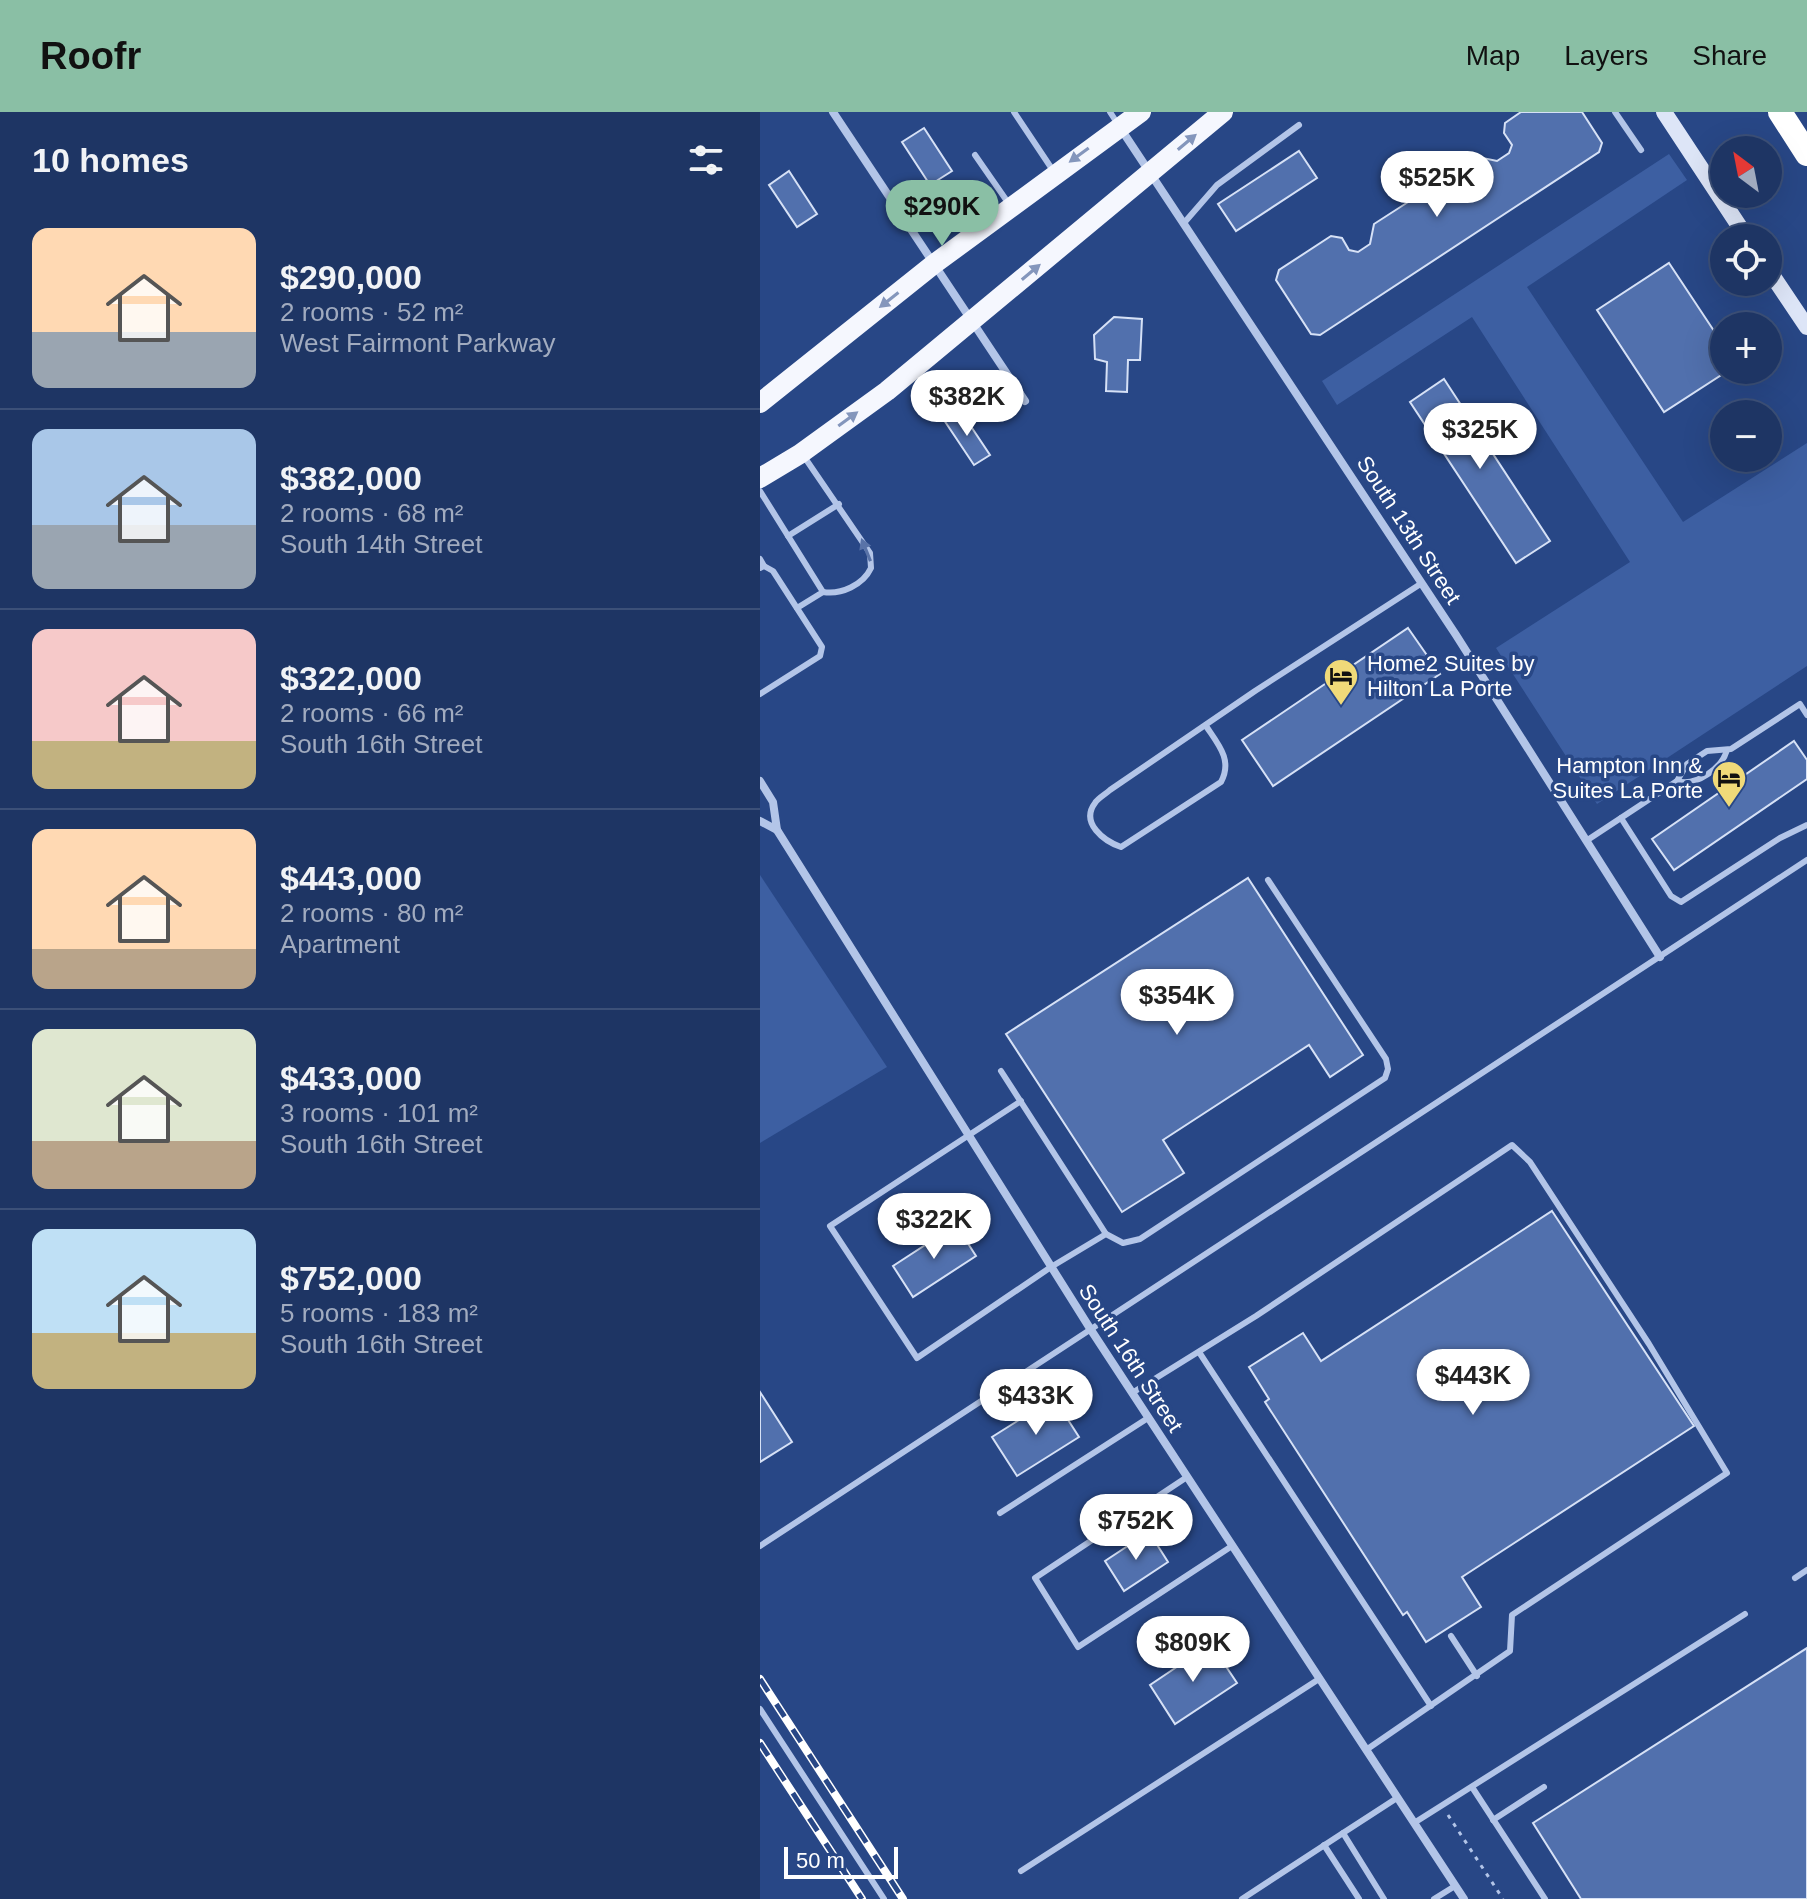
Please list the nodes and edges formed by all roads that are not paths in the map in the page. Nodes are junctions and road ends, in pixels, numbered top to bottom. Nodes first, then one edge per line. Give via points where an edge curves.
1 (833, 112) edge
2 (1014, 112) edge
3 (1141, 112) edge
4 (1223, 112) edge
5 (1615, 112) edge
6 (1664, 112) edge
7 (1780, 112) edge
8 (1115, 120) edge
9 (1299, 125) dead end
10 (1641, 150) dead end
11 (1807, 154) edge
12 (975, 155) dead end
13 (1055, 173) junction
14 (1151, 173) junction
15 (1010, 206) junction
16 (1184, 223) junction
17 (1738, 224) edge
18 (934, 264) junction
19 (1782, 290) edge
20 (970, 321) junction
21 (1807, 327) edge
22 (1025, 401) dead end
23 (760, 403) edge
24 (801, 453) junction
25 (760, 478) edge
26 (760, 491) edge
27 (839, 504) junction
28 (788, 536) junction
29 (761, 564) edge
30 (1422, 583) junction
31 (823, 592) junction
32 (797, 608) junction
33 (760, 694) edge
34 (1807, 715) edge
35 (1206, 726) junction
36 (1727, 750) junction
37 (760, 781) edge
38 (1677, 781) junction
39 (1621, 818) junction
40 (760, 821) edge
41 (1807, 825) edge
42 (777, 830) junction
43 (1586, 841) junction
44 (1807, 860) edge
45 (1268, 880) dead end
46 (1660, 957) junction
47 (1001, 1071) dead end
48 (1021, 1101) junction
49 (969, 1135) junction
50 (1106, 1234) junction
51 (1051, 1267) junction
52 (1091, 1330) junction
53 (1199, 1352) junction
54 (1132, 1393) junction
55 (1148, 1418) junction
56 (1187, 1477) junction
57 (1000, 1513) dead end
58 (760, 1546) edge
59 (1232, 1546) junction
60 (1807, 1570) edge
61 (1795, 1578) dead end
62 (1745, 1614) dead end
63 (1451, 1636) dead end
64 (1477, 1676) junction
65 (1319, 1679) junction
66 (1431, 1706) junction
67 (760, 1709) edge
68 (1366, 1750) junction
69 (1472, 1787) junction
70 (1544, 1787) dead end
71 (1397, 1798) junction
72 (1493, 1820) junction
73 (1414, 1823) junction
74 (1343, 1833) junction
75 (1324, 1845) junction
76 (1021, 1871) dead end
77 (1455, 1886) junction
78 (884, 1899) edge
79 (1242, 1899) edge
80 (1359, 1899) edge
81 (1384, 1899) edge
82 (1434, 1899) edge
83 (1464, 1899) edge
84 (1545, 1899) edge

1 - 18 street
2 - 13 lane
3 - 8 main road
14 -> 4 main road
5 - 10 lane
6 - 17 main road
7 - 11 highway
8 -> 13 main road
8 - 14 street, South 13th Street
9 - 16 lane via 1217,185
12 - 15 lane
13 - 15 main road
14 - 16 street, South 13th Street
20 -> 14 main road
15 - 18 main road
16 - 30 street, South 13th Street
18 - 20 street
18 -> 23 main road
19 - 21 main road
20 - 22 street
24 -> 20 main road via 887,391
24 - 25 main road
24 - 27 lane
26 - 28 lane
27 - 28 lane
31 -> 27 lane via 853,587 871,568 870,553
28 - 31 lane
29 - 32 lane via 773,571
30 - 35 lane
30 - 43 street, South 13th Street
31 - 32 lane
32 - 33 lane via 822,647 820,656
34 - 36 lane via 1800,704
35 - 35 lane via 1095,803 1090,814 1100,837 1121,847 1221,782 1226,772 1223,750
36 - 38 lane via 1707,751 1687,764
36 - 38 lane via 1724,760 1692,783
37 - 42 street, South 16th Street via 773,802
38 - 39 lane
39 - 41 lane via 1671,896 1681,902
39 - 43 lane
40 - 42 street, South 16th Street
42 - 49 street, South 16th Street
43 - 46 street, South 13th Street
44 - 46 lane
45 - 50 lane via 1386,1059 1385,1078 1140,1239 1123,1243
46 - 52 lane
47 - 48 lane
48 - 49 lane
48 - 50 lane
49 - 51 street, South 16th Street
49 - 51 lane via 830,1226 917,1358
50 - 51 lane
51 - 52 street, South 16th Street
52 - 54 street, South 16th Street
52 - 58 lane
53 - 54 lane
53 - 64 lane via 1512,1145 1530,1162 1727,1473 1512,1615 1510,1651
53 - 66 lane
54 - 55 street, South 16th Street
55 - 56 street, South 16th Street
55 - 57 lane
56 - 59 street, South 16th Street
56 - 59 lane via 1035,1578 1078,1647
59 - 65 street, South 16th Street
60 - 61 lane
62 - 69 lane
63 - 64 lane
64 - 66 lane
65 - 68 street, South 16th Street
65 - 76 lane
66 - 68 lane
67 - 78 lane
68 - 71 street, South 16th Street
69 - 72 lane
69 - 73 lane
70 - 72 lane
71 - 73 street, South 16th Street
71 - 74 lane
72 - 84 lane
73 - 77 street, South 16th Street
74 - 75 lane
74 - 81 lane
75 - 79 lane
75 - 80 lane
77 - 82 lane
77 - 83 street, South 16th Street

